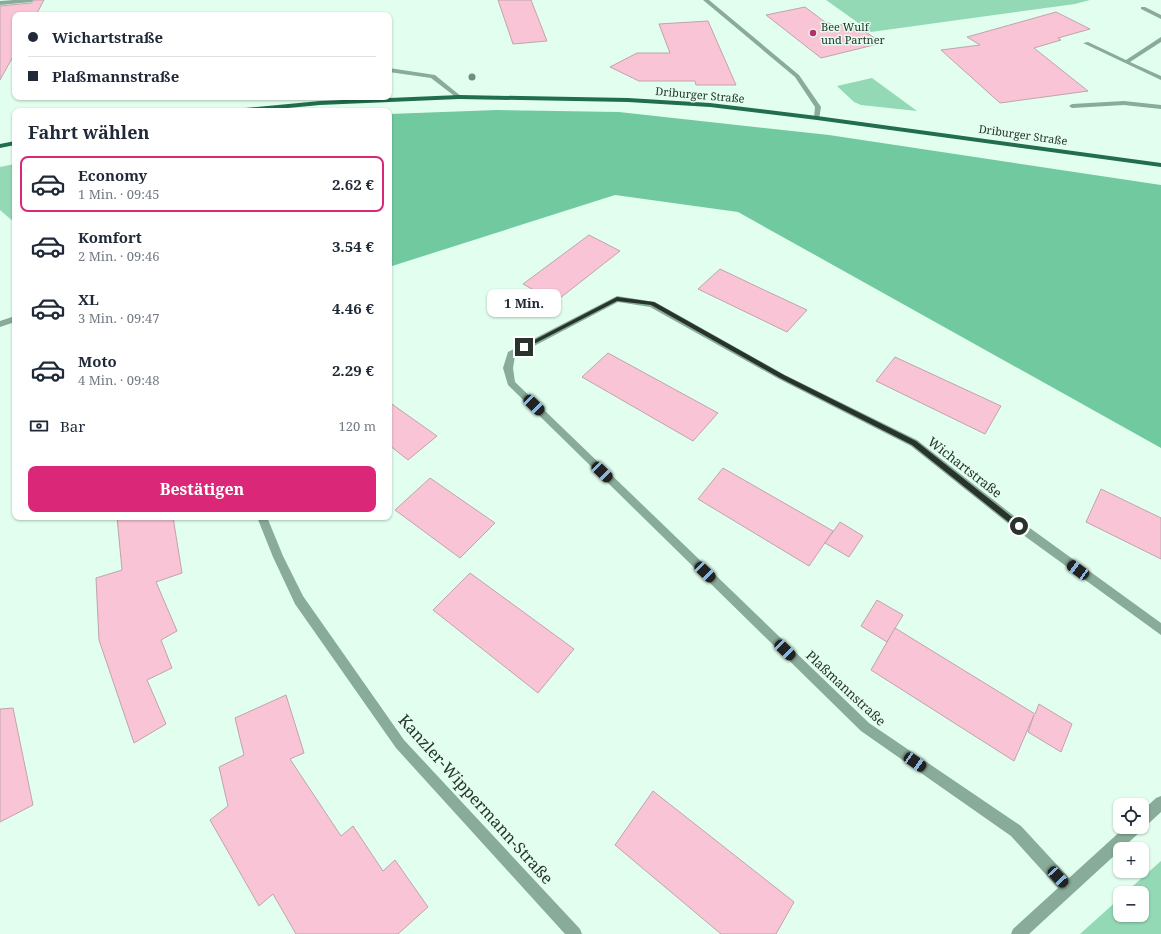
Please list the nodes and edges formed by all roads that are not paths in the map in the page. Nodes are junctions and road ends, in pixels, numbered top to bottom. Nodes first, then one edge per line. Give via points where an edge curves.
1 (31, 0) edge
2 (706, 0) edge
3 (0, 3) edge
4 (1143, 8) dead end
5 (1161, 17) edge
6 (1161, 40) edge
7 (1086, 43) dead end
8 (1126, 62) junction
9 (392, 70) edge
10 (1161, 78) edge
11 (459, 98) junction
12 (1072, 106) dead end
13 (1161, 107) edge
14 (267, 108) edge
15 (817, 118) junction
16 (12, 144) edge
17 (0, 146) edge
18 (1161, 165) edge
19 (652, 304) joint
20 (12, 320) edge
21 (0, 324) edge
22 (263, 520) edge
23 (1161, 630) edge
24 (1161, 803) edge
25 (1149, 814) edge
26 (1127, 834) edge
27 (1068, 888) junction
28 (576, 934) edge
29 (1018, 934) edge

1 - 3 street
2 - 15 street via 797,76 818,107
4 - 5 street
6 - 8 street
7 - 8 street
8 - 10 street
9 - 11 street via 432,76
11 - 14 main road, Driburger Straße via 320,103
11 - 15 main road, Driburger Straße via 710,105
12 - 13 street via 1124,103
15 - 18 main road, Driburger Straße
16 - 17 main road
19 - 23 street, Wichartstraße via 782,377 914,443 1019,526
19 - 27 street, Plaßmannstraße via 617,299 511,354 508,368 511,383 865,727 1016,832
20 - 21 street
22 - 28 street, Kanzler-Wippermann-Straße via 300,600 400,744
24 - 25 street
26 - 27 street
27 - 29 street

